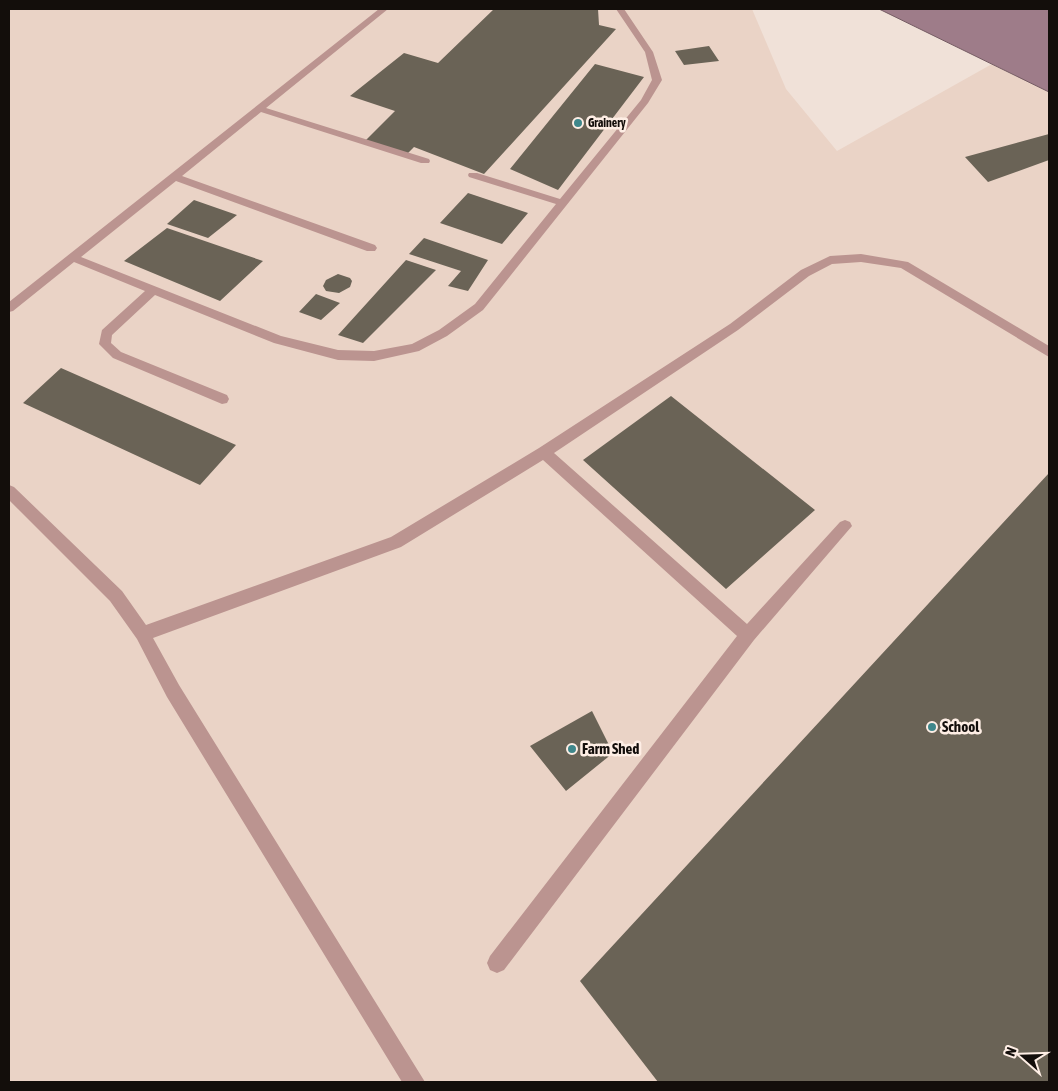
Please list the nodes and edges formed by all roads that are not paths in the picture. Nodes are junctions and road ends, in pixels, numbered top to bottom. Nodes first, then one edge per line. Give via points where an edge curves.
1 (384, 9) edge
2 (620, 9) edge
3 (258, 108) junction
4 (426, 161) dead end
5 (474, 175) dead end
6 (173, 176) junction
7 (562, 203) junction
8 (372, 248) dead end
9 (71, 257) junction
10 (154, 290) junction
11 (9, 308) edge
12 (1049, 352) edge
13 (222, 399) dead end
14 (544, 452) junction
15 (9, 491) edge
16 (845, 526) dead end
17 (143, 634) junction
18 (748, 635) junction
19 (497, 963) dead end
20 (414, 1082) edge

1 - 3 lane
2 - 7 lane via 649,52 657,80 645,101
3 - 4 lane
3 - 6 lane
5 - 7 lane
6 - 8 lane
6 - 9 lane
7 - 10 lane via 479,307 443,333 414,348 374,356 338,355 278,340
9 - 10 lane
9 - 11 lane
10 - 13 lane via 106,333 105,344 117,355
12 - 14 lane via 904,266 861,258 830,260 805,273 734,327
14 - 17 lane via 396,542
14 - 18 lane
15 - 17 lane via 116,596
16 - 18 lane
17 - 20 lane via 173,691
18 - 19 lane

